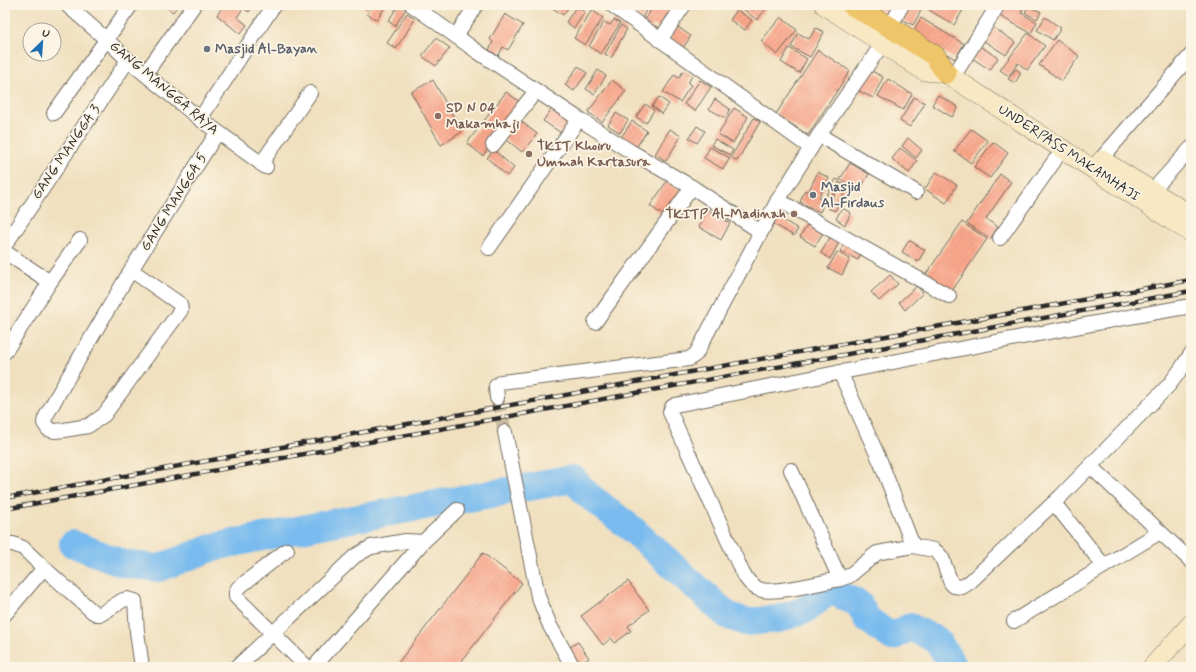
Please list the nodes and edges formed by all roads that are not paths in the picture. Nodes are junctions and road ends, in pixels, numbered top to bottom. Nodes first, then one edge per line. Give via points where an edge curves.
1 (67, 5) edge
2 (131, 5) edge
3 (194, 5) edge
4 (274, 5) edge
5 (412, 5) edge
6 (476, 5) edge
7 (612, 5) edge
8 (684, 5) edge
9 (824, 5) edge
10 (852, 5) edge
11 (902, 5) edge
12 (998, 5) edge
13 (886, 35) junction
14 (456, 36) junction
15 (107, 40) junction
16 (660, 40) junction
17 (1191, 55) edge
18 (128, 60) junction
19 (929, 64) junction
20 (952, 71) junction
21 (145, 74) junction
22 (536, 91) junction
23 (310, 93) dead end
24 (54, 114) dead end
25 (200, 119) junction
26 (579, 119) junction
27 (218, 133) junction
28 (820, 135) junction
29 (493, 145) dead end
30 (811, 148) junction
31 (1191, 148) edge
32 (1101, 159) junction
33 (1055, 160) junction
34 (692, 187) junction
35 (1152, 191) junction
36 (916, 192) dead end
37 (778, 200) junction
38 (1191, 215) edge
39 (761, 232) junction
40 (1191, 234) edge
41 (1000, 238) dead end
42 (80, 240) dead end
43 (5, 245) edge
44 (489, 248) dead end
45 (1191, 248) edge
46 (5, 252) edge
47 (131, 270) junction
48 (50, 282) junction
49 (948, 296) dead end
50 (1191, 306) edge
51 (595, 322) dead end
52 (5, 352) edge
53 (1191, 354) edge
54 (840, 372) junction
55 (497, 398) tunnel mouth
56 (505, 432) tunnel mouth
57 (1090, 466) junction
58 (791, 470) dead end
59 (1054, 503) junction
60 (456, 510) dead end
61 (1160, 532) junction
62 (423, 542) junction
63 (5, 544) edge
64 (913, 546) junction
65 (287, 550) dead end
66 (1191, 561) edge
67 (1104, 566) junction
68 (44, 568) junction
69 (840, 579) junction
70 (5, 614) edge
71 (1014, 621) dead end
72 (1191, 624) edge
73 (273, 633) junction
74 (142, 667) edge
75 (237, 667) edge
76 (307, 667) edge
77 (314, 667) edge
78 (573, 667) edge
79 (1152, 667) edge

1 - 15 street, GANG MANGGA RAYA
2 - 15 street
3 - 21 street
4 - 25 street
5 - 14 street
6 - 14 street
7 - 16 street
8 - 16 street
9 - 13 street
10 - 13 main road
11 - 13 street
12 - 20 street
13 - 19 main road
13 - 28 street
14 - 22 street
15 - 18 street, GANG MANGGA RAYA
15 - 24 street
16 - 30 street
17 - 32 street
18 - 21 street, GANG MANGGA RAYA
18 - 43 street, GANG MANGGA 3
19 - 20 main road
19 - 33 street
20 - 32 street
20 - 40 street, UNDERPASS MAKAMHAJI
21 - 25 street, GANG MANGGA RAYA
22 - 26 street
22 - 29 street
23 - 27 street, GANG MANGGA RAYA via 263,166
25 - 27 street, GANG MANGGA RAYA
26 - 34 street
26 - 44 street
27 - 47 street, GANG MANGGA 5
28 - 30 street
28 - 36 street
30 - 37 street
31 - 35 street
32 - 35 street
33 - 41 street
33 - 45 street
34 - 39 street
34 - 51 street
35 - 38 street
37 - 39 street
37 - 49 street
39 - 55 street via 693,357 501,382 496,386
42 - 48 street
46 - 48 street
47 - 47 street, GANG MANGGA 5 via 45,418 44,424 48,429 55,431 88,426 104,415 181,310 180,304
48 - 52 street
50 - 54 street
53 - 57 street via 1169,385
54 - 64 street via 881,463
54 - 69 street via 675,405 670,412 743,574 752,586 762,590 778,590
56 - 78 street via 538,596 550,626
57 - 59 street
57 - 61 street
58 - 69 street
59 - 64 street via 962,587 954,586 951,582 938,553
59 - 67 street
60 - 62 street
61 - 66 street
61 - 67 street
62 - 73 street via 406,541 371,547 355,556
62 - 77 street
63 - 68 street via 23,548
64 - 69 street via 877,553 849,576
65 - 73 street via 236,592 240,602
67 - 71 street
68 - 70 street
68 - 74 street via 97,614 123,600 135,601
72 - 79 street
73 - 75 street
73 - 76 street

